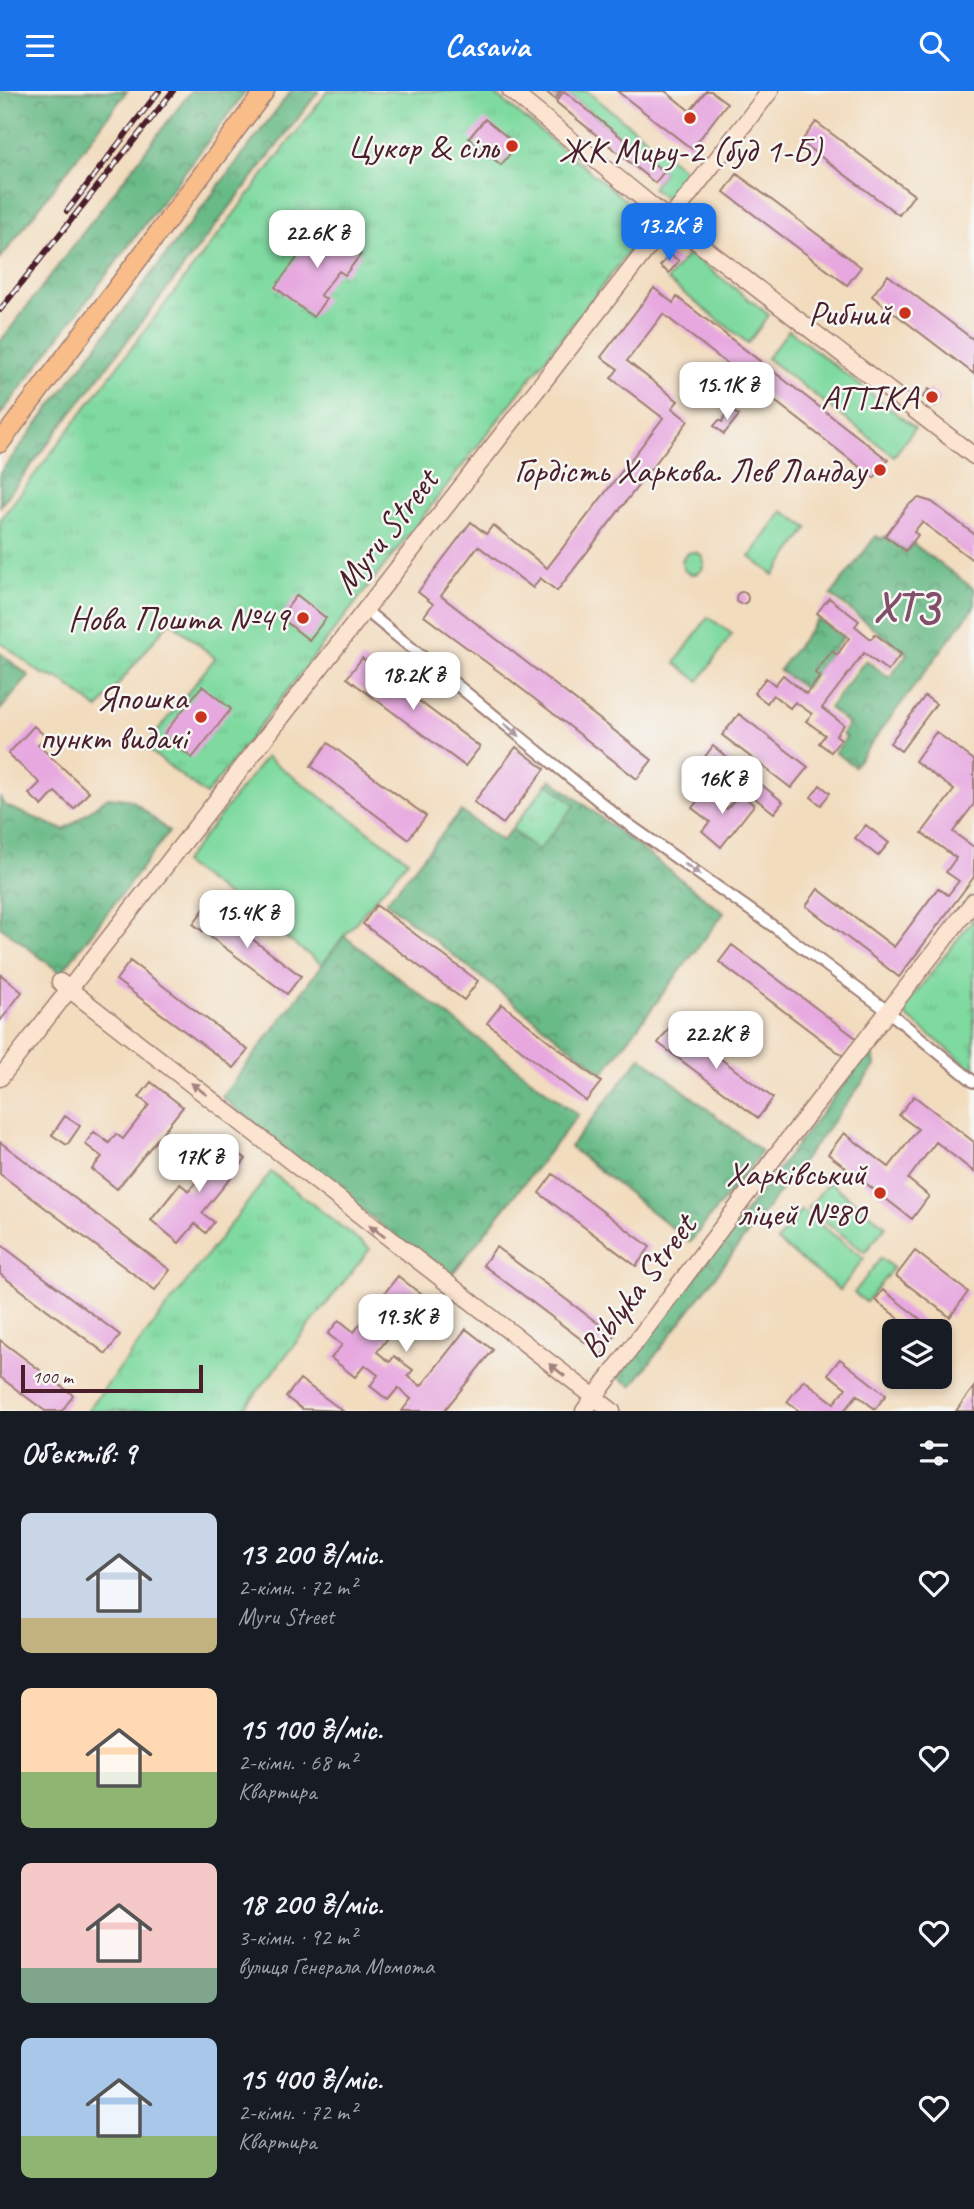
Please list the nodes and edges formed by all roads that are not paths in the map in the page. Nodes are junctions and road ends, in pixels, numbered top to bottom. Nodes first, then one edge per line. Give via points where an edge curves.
1 (265, 91) edge
2 (511, 91) edge
3 (770, 91) edge
4 (669, 219) junction
5 (0, 443) edge
6 (974, 456) edge
7 (365, 610) junction
8 (974, 901) edge
9 (64, 985) junction
10 (888, 1012) junction
11 (0, 1078) edge
12 (974, 1082) edge
13 (593, 1397) junction
14 (584, 1411) edge
15 (611, 1411) edge

1 - 5 main road
2 - 4 street
3 - 4 street, Myru Street
4 - 6 street
4 - 7 street, Myru Street
7 - 9 street, Myru Street
7 -> 10 street via 621,819
8 - 10 street, Biblyka Street
9 - 11 street, Myru Street
13 -> 9 street
10 - 12 street
10 - 13 street, Biblyka Street
13 - 14 street, Biblyka Street
13 - 15 street

